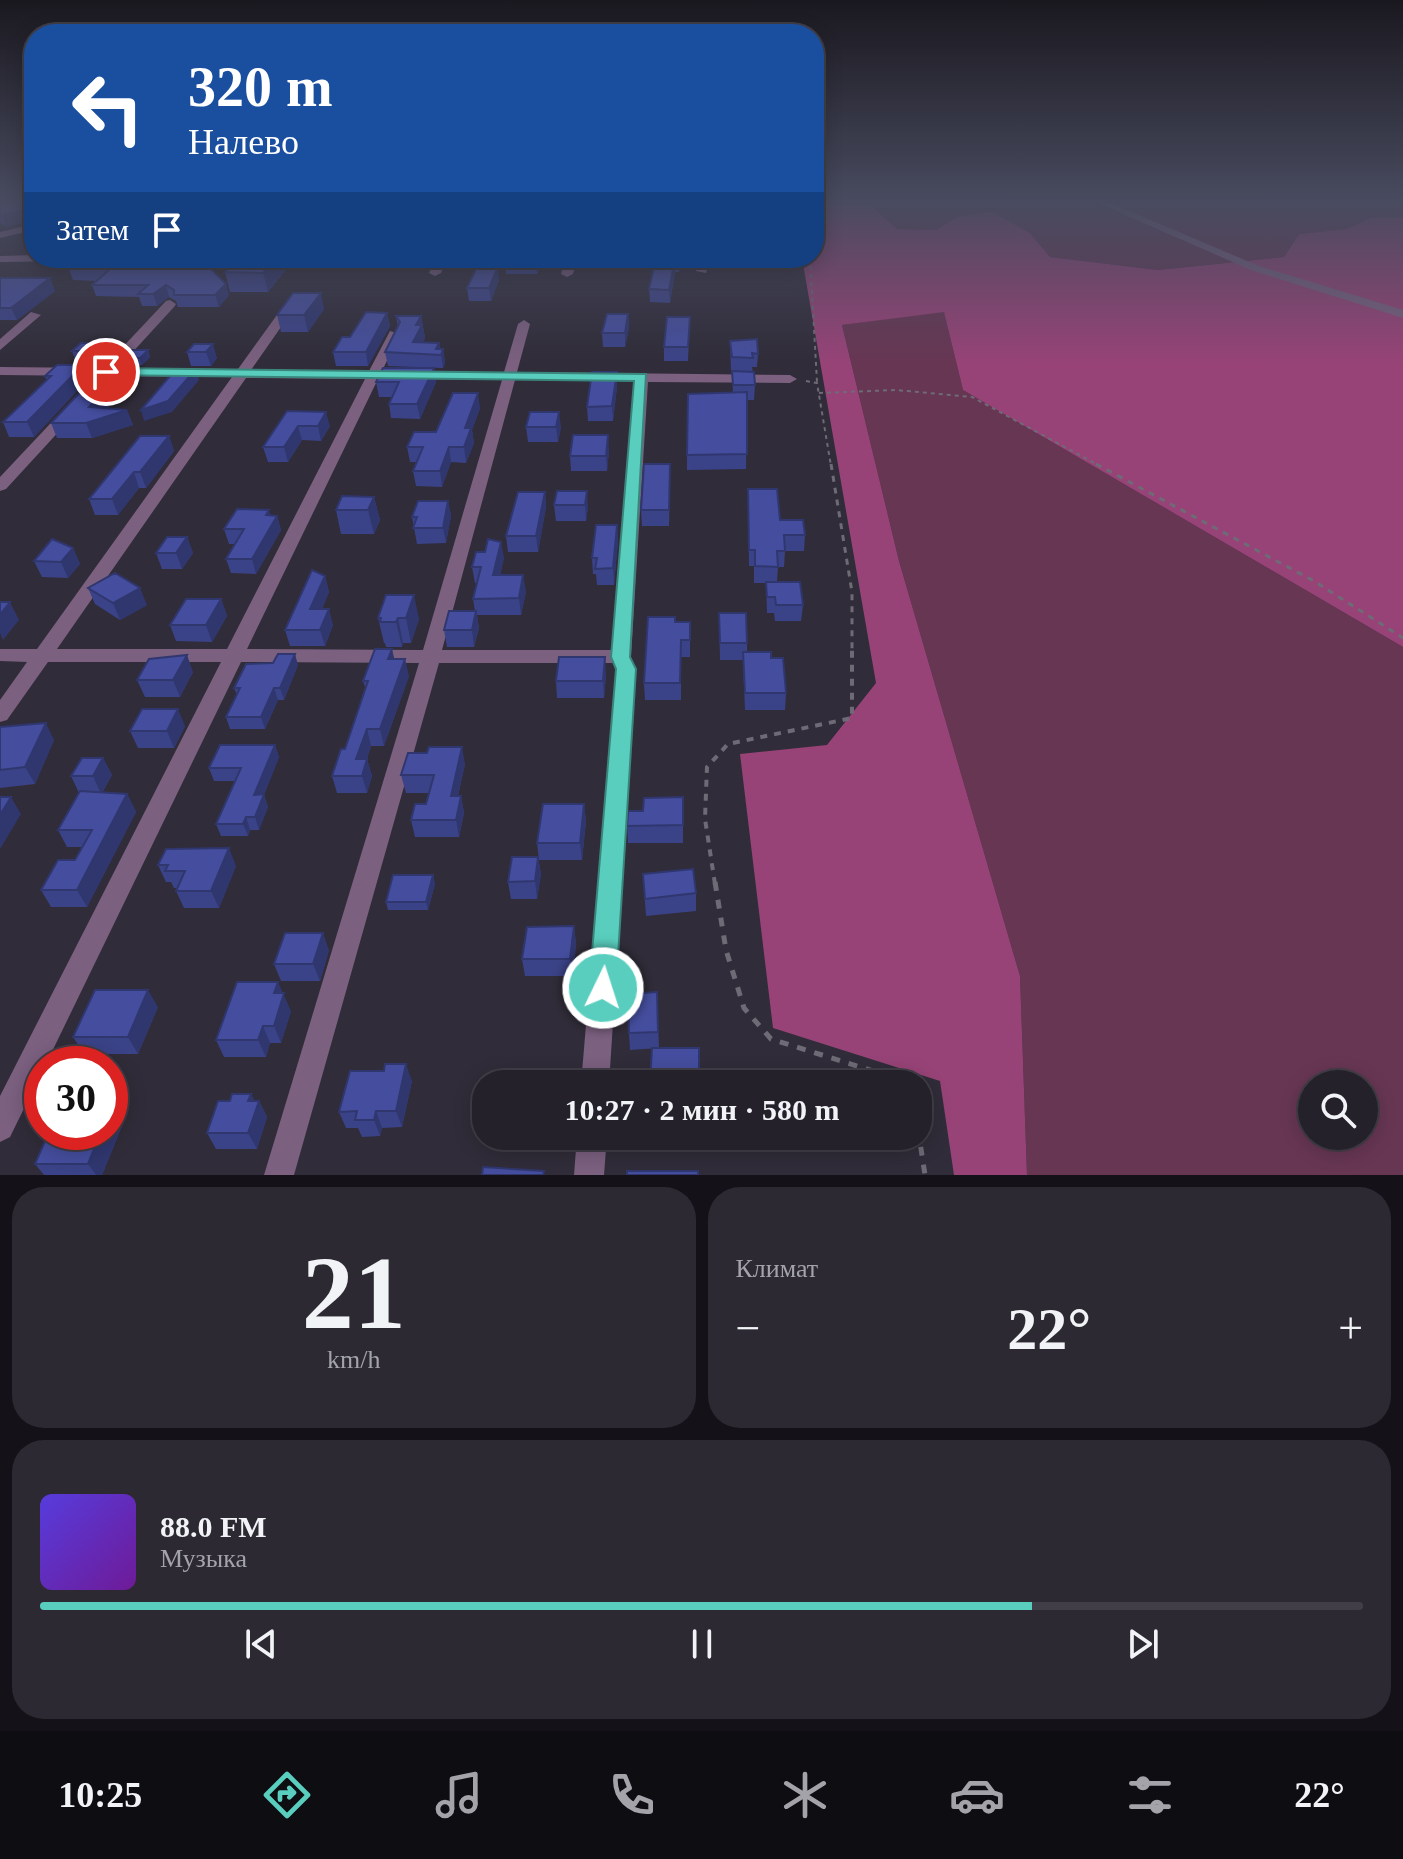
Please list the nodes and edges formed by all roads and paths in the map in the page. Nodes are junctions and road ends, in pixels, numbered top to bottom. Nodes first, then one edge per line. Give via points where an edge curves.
1 (1222, 254) edge
2 (0, 259) edge
3 (24, 259) edge
4 (437, 268) edge
5 (568, 268) edge
6 (702, 268) edge
7 (811, 268) edge
8 (702, 271) dead end
9 (435, 273) dead end
10 (567, 274) dead end
11 (170, 304) dead end
12 (291, 304) edge
13 (1403, 314) edge
14 (35, 315) dead end
15 (524, 324) dead end
16 (394, 334) edge
17 (0, 346) edge
18 (0, 371) edge
19 (240, 373) junction
20 (374, 375) junction
21 (509, 377) junction
22 (642, 377) junction
23 (790, 379) joint
24 (817, 383) junction
25 (96, 384) junction
26 (818, 393) junction
27 (0, 486) edge
28 (1403, 638) edge
29 (236, 654) junction
30 (431, 654) junction
31 (0, 655) edge
32 (42, 655) junction
33 (621, 657) junction
34 (0, 715) edge
35 (596, 1070) edge
36 (870, 1070) edge
37 (0, 1127) edge
38 (591, 1150) edge
39 (921, 1150) edge
40 (279, 1175) edge
41 (589, 1175) edge
42 (925, 1175) edge

1 - 13 street
2 - 3 street
4 - 9 street
5 - 10 street
6 - 8 street
7 - 24 path
11 - 25 street
12 - 19 street
14 - 17 street
15 - 21 street
16 - 20 street
18 - 25 street
19 - 20 street
19 - 25 street
19 - 32 street
20 - 21 street
20 - 29 street
21 - 22 street
21 - 30 street
22 - 23 street
22 - 33 street
23 - 24 path
24 - 26 path
25 - 27 street
26 - 28 path via 910,388 972,397 1314,581
26 - 36 path via 852,592 852,718 728,744 707,767 705,819 726,950 744,1008 771,1039
29 - 30 street
29 - 32 street
29 - 37 street
30 - 33 street
30 - 40 street
31 - 32 street
32 - 34 street
33 - 35 street via 626,669
38 - 41 street
39 - 42 path

